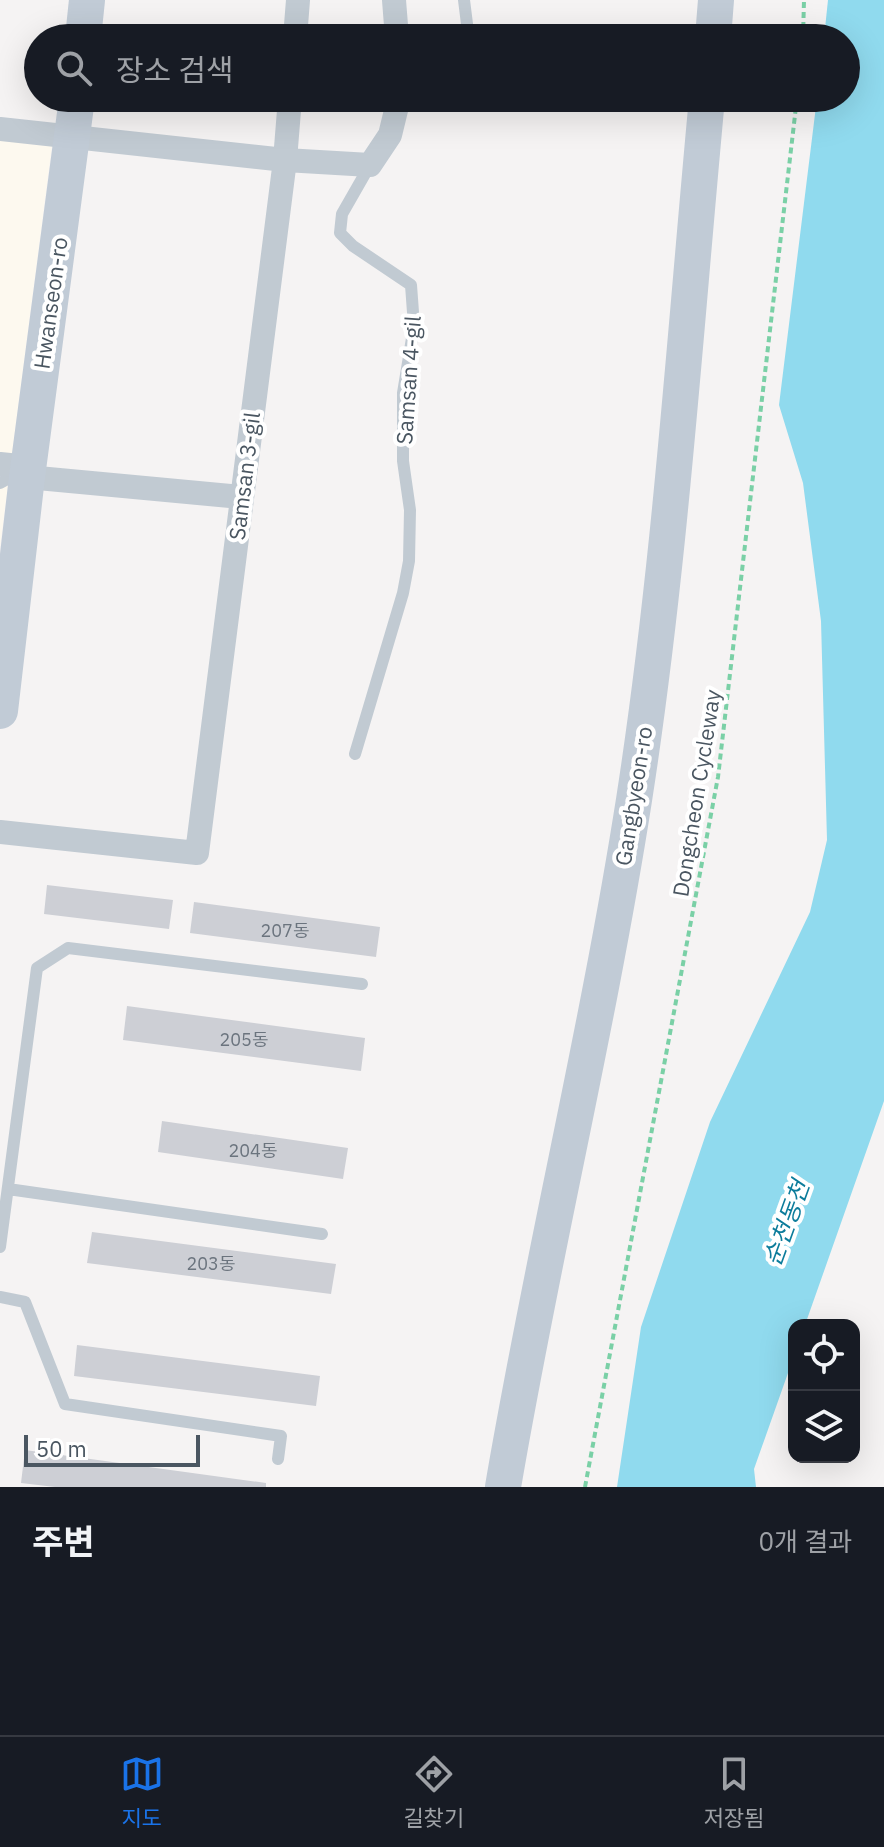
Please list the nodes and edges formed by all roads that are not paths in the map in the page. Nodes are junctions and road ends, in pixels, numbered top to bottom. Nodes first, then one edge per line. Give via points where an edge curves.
1 (87, 0) edge
2 (298, 0) edge
3 (394, 0) edge
4 (464, 0) edge
5 (716, 0) edge
6 (84, 24) edge
7 (296, 24) edge
8 (396, 24) edge
9 (467, 24) edge
10 (714, 24) edge
11 (76, 112) edge
12 (289, 112) edge
13 (396, 112) edge
14 (706, 112) edge
15 (0, 129) edge
16 (73, 138) junction
17 (285, 160) junction
18 (370, 165) junction
19 (14, 473) edge
20 (241, 497) junction
21 (0, 711) edge
22 (355, 754) dead end
23 (0, 832) edge
24 (362, 984) dead end
25 (8, 1189) junction
26 (322, 1234) dead end
27 (0, 1247) edge
28 (0, 1297) edge
29 (278, 1459) dead end
30 (503, 1487) edge

1 - 6 main road
2 - 7 street
3 - 8 street
4 - 9 lane
5 - 10 main road
11 - 16 main road, Hwanseon-ro
12 - 17 street, Samsan 3-gil
13 - 18 street, Samsan 4-gil via 390,135
14 - 30 main road, Gangbyeon-ro via 666,545 638,774
15 - 16 street
16 - 17 street
16 - 19 main road, Hwanseon-ro
17 - 18 street
17 - 20 street, Samsan 3-gil
18 - 22 lane, Samsan 4-gil via 342,214 340,233 411,285 414,326 403,393 409,561
19 - 20 street
19 - 21 main road, Hwanseon-ro
20 - 23 street, Samsan 3-gil via 197,853
24 - 25 lane via 68,948 37,968
25 - 26 lane
25 - 27 lane
28 - 29 lane via 25,1302 65,1404 281,1436

